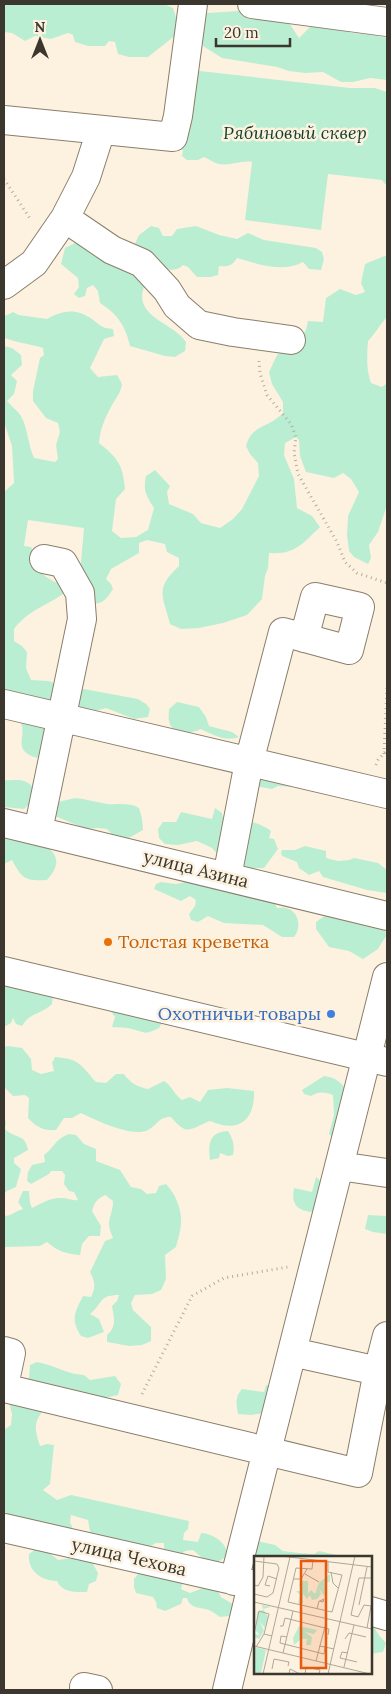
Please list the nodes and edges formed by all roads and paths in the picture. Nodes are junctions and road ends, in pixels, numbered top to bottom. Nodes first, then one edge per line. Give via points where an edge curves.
1 (193, 4) edge
2 (252, 4) edge
3 (288, 6) edge
4 (387, 22) edge
5 (4, 120) edge
6 (101, 130) junction
7 (4, 179) edge
8 (65, 218) junction
9 (49, 240) junction
10 (4, 285) edge
11 (258, 335) junction
12 (291, 340) dead end
13 (44, 559) dead end
14 (387, 583) edge
15 (304, 638) dead end
16 (387, 688) edge
17 (4, 704) edge
18 (61, 718) junction
19 (384, 754) dead end
20 (249, 762) junction
21 (387, 794) edge
22 (4, 823) edge
23 (38, 831) junction
24 (227, 877) junction
25 (387, 916) edge
26 (4, 971) edge
27 (387, 977) edge
28 (377, 1060) edge
29 (339, 1166) junction
30 (387, 1173) edge
31 (315, 1261) junction
32 (387, 1336) edge
33 (4, 1351) edge
34 (292, 1352) junction
35 (383, 1372) edge
36 (4, 1387) edge
37 (126, 1417) junction
38 (267, 1451) junction
39 (4, 1528) edge
40 (247, 1584) edge
41 (371, 1611) edge
42 (387, 1616) edge
43 (84, 1690) edge
44 (98, 1690) edge
45 (227, 1690) edge

1 - 6 street via 173,137
2 - 3 street
3 - 4 street
5 - 6 street
6 - 8 street via 86,177
7 - 9 path
8 - 9 street
8 - 11 street via 112,250 142,263 177,306 199,325
9 - 10 street via 34,263
11 - 12 street
11 - 14 path via 260,373 266,395 291,424 296,437 294,454 298,474 345,562 357,573
13 - 18 street via 63,563 80,593 82,619
15 - 20 street via 283,632
16 - 19 path
17 - 18 street
18 - 20 street
18 - 23 street
20 - 21 street
20 - 24 street
22 - 23 street, улица Азина
23 - 24 street, улица Азина
24 - 25 street, улица Азина
26 - 28 street
27 - 28 street
28 - 29 street
29 - 30 street
29 - 31 street
31 - 34 street
31 - 37 path via 224,1278 192,1296 147,1387
32 - 35 street
33 - 36 street via 11,1353
34 - 35 street
34 - 38 street
35 - 38 street via 358,1473
36 - 37 street
37 - 38 street
38 - 40 street
39 - 40 street, улица Чехова
40 - 45 street
41 - 42 street
43 - 44 street via 84,1687

